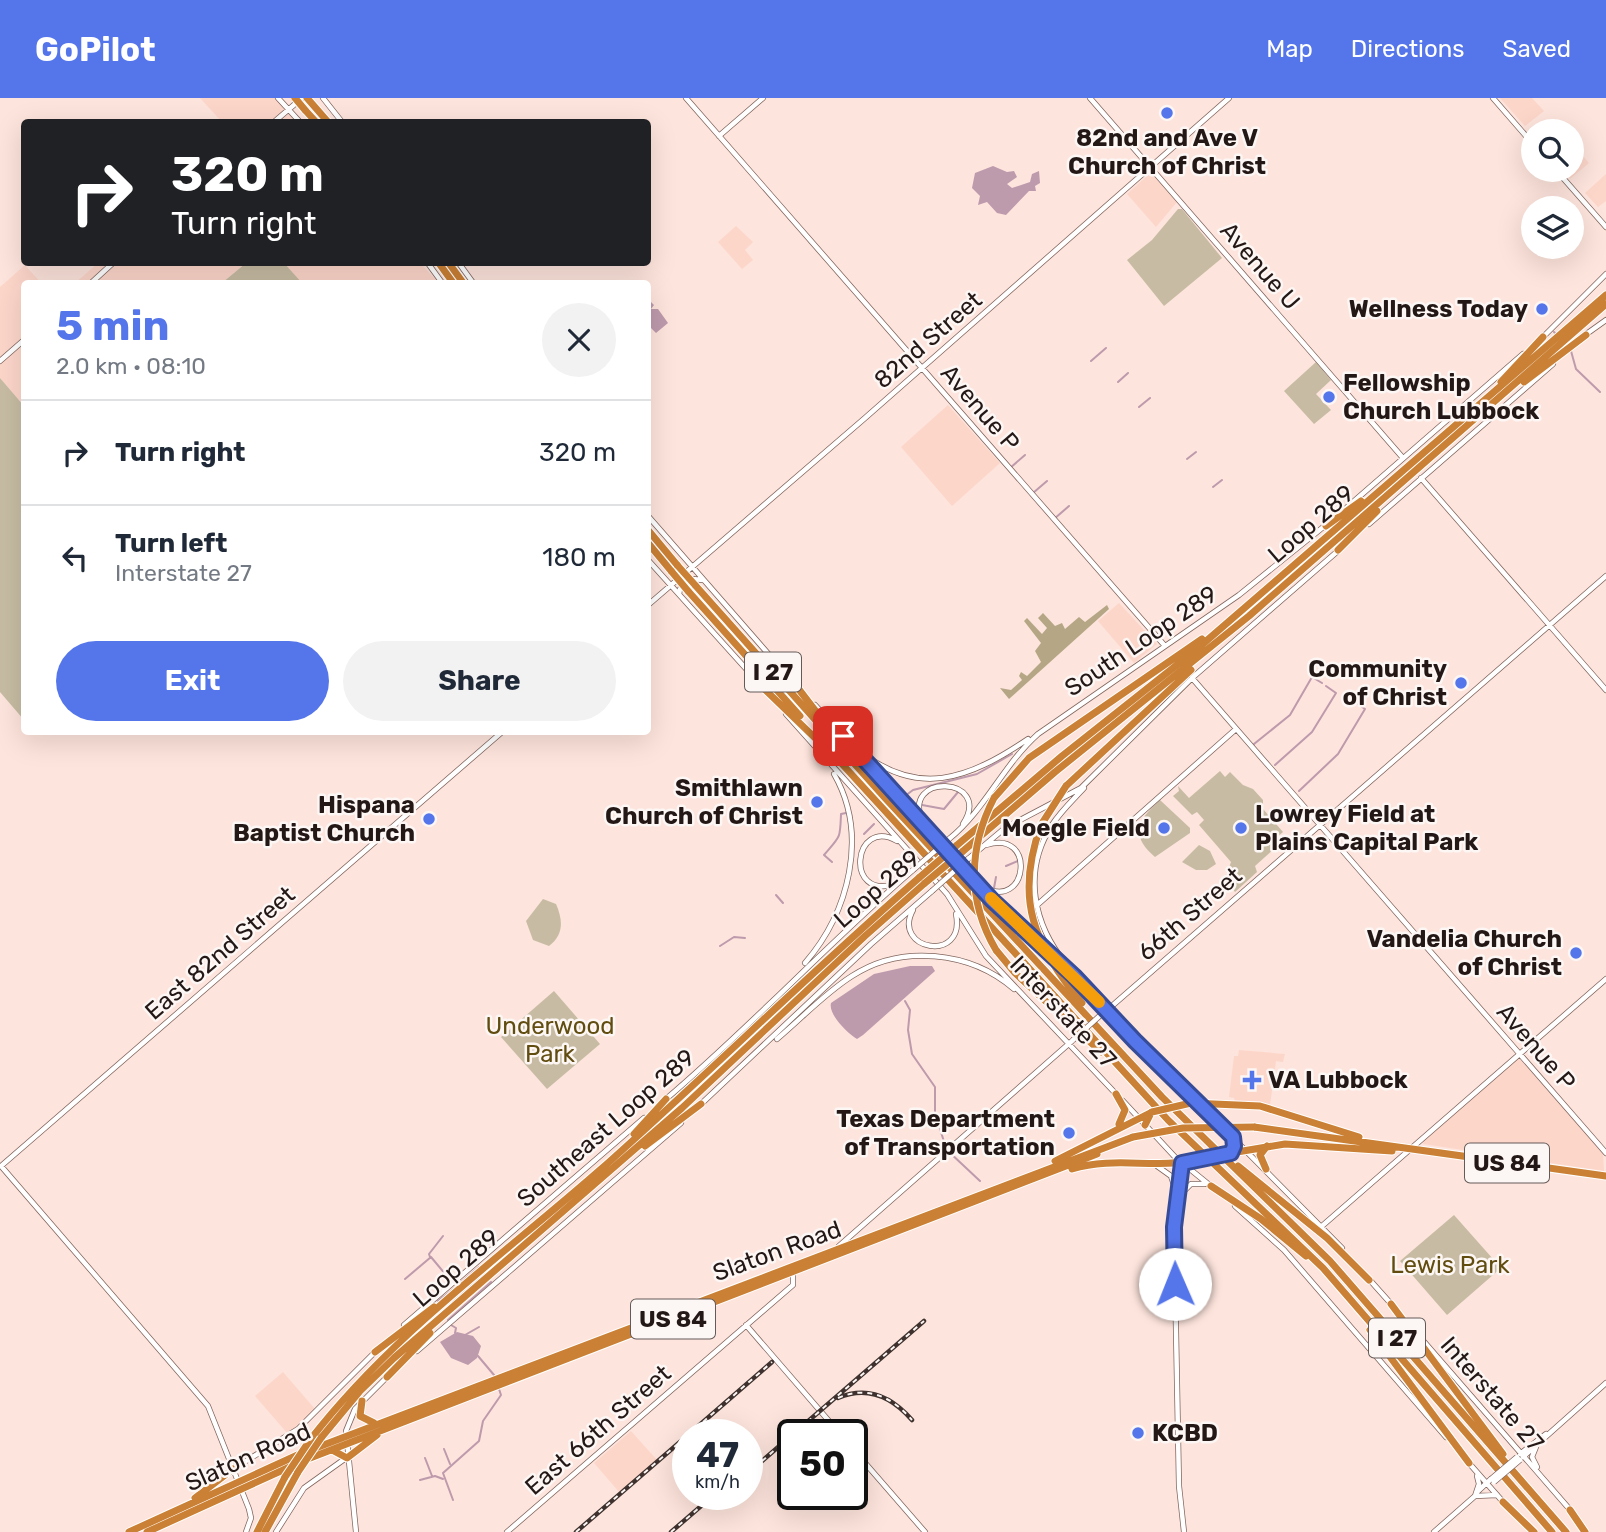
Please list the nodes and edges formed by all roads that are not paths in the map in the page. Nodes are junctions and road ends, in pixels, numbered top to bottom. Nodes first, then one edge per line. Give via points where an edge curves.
1 (278, 98) edge
2 (295, 98) edge
3 (323, 98) edge
4 (686, 98) edge
5 (763, 98) edge
6 (1090, 98) edge
7 (1228, 98) edge
8 (1493, 98) edge
9 (306, 102) edge
10 (289, 110) junction
11 (278, 119) edge
12 (297, 119) edge
13 (314, 119) edge
14 (325, 119) edge
15 (340, 119) edge
16 (1521, 130) edge
17 (719, 136) junction
18 (1150, 167) junction
19 (1567, 182) edge
20 (1606, 227) edge
21 (110, 266) edge
22 (440, 266) edge
23 (450, 266) edge
24 (1606, 274) edge
25 (94, 280) edge
26 (451, 280) edge
27 (461, 280) edge
28 (1606, 295) edge
29 (1606, 304) edge
30 (1606, 320) edge
31 (1586, 335) junction
32 (1543, 337) junction
33 (21, 343) edge
34 (0, 361) edge
35 (922, 369) junction
36 (1485, 402) junction
37 (1495, 402) junction
38 (1444, 446) junction
39 (1404, 458) junction
40 (1393, 478) junction
41 (1421, 478) junction
42 (651, 519) edge
43 (1326, 526) junction
44 (651, 534) edge
45 (651, 546) edge
46 (1338, 550) junction
47 (651, 563) edge
48 (692, 567) junction
49 (675, 569) junction
50 (1606, 576) edge
51 (704, 580) junction
52 (670, 587) junction
53 (692, 588) junction
54 (681, 598) junction
55 (651, 603) edge
56 (1245, 607) junction
57 (1249, 616) junction
58 (1549, 625) junction
59 (1165, 646) junction
60 (1192, 678) junction
61 (791, 679) junction
62 (755, 680) junction
63 (1606, 690) edge
64 (1049, 725) junction
65 (1236, 729) junction
66 (499, 735) edge
67 (843, 736) junction
68 (810, 741) junction
69 (851, 759) junction
70 (842, 764) junction
71 (1099, 773) junction
72 (1320, 825) junction
73 (927, 828) junction
74 (957, 832) junction
75 (959, 849) junction
76 (979, 849) junction
77 (910, 853) junction
78 (970, 876) junction
79 (904, 877) junction
80 (923, 880) junction
81 (1034, 890) junction
82 (947, 894) junction
83 (1046, 895) junction
84 (920, 901) junction
85 (1036, 906) junction
86 (1606, 979) edge
87 (1078, 980) junction
88 (780, 994) junction
89 (1105, 1011) junction
90 (1051, 1024) junction
91 (1097, 1027) junction
92 (1071, 1041) junction
93 (1520, 1054) junction
94 (715, 1056) joint
95 (747, 1064) junction
96 (733, 1076) joint
97 (1116, 1094) junction
98 (666, 1099) junction
99 (1195, 1103) junction
100 (701, 1104) junction
101 (1152, 1112) junction
102 (1138, 1117) junction
103 (1168, 1120) junction
104 (1145, 1125) junction
105 (1116, 1127) junction
106 (1254, 1129) junction
107 (1233, 1137) junction
108 (1134, 1140) junction
109 (1383, 1143) junction
110 (1269, 1145) junction
111 (1246, 1150) junction
112 (1392, 1150) junction
113 (1409, 1150) junction
114 (1218, 1153) junction
115 (1231, 1153) junction
116 (1606, 1153) edge
117 (1182, 1163) junction
118 (1155, 1164) junction
119 (1, 1166) edge
120 (1266, 1169) junction
121 (599, 1170) junction
122 (1606, 1174) edge
123 (1035, 1180) junction
124 (1003, 1184) junction
125 (1211, 1186) junction
126 (592, 1187) junction
127 (1177, 1198) junction
128 (978, 1199) junction
129 (1322, 1226) junction
130 (836, 1249) junction
131 (501, 1261) junction
132 (793, 1270) junction
133 (1331, 1277) junction
134 (1369, 1280) junction
135 (1337, 1284) junction
136 (718, 1293) junction
137 (721, 1301) junction
138 (1391, 1304) junction
139 (746, 1325) junction
140 (374, 1352) junction
141 (387, 1377) junction
142 (1606, 1383) edge
143 (362, 1401) junction
144 (419, 1412) junction
145 (827, 1419) edge
146 (382, 1426) junction
147 (1547, 1434) junction
148 (345, 1440) junction
149 (1509, 1440) junction
150 (1540, 1442) junction
151 (1533, 1443) junction
152 (331, 1449) junction
153 (1520, 1457) junction
154 (347, 1458) junction
155 (337, 1464) junction
156 (1470, 1464) junction
157 (868, 1466) edge
158 (233, 1469) junction
159 (350, 1479) junction
160 (1545, 1480) junction
161 (1488, 1485) junction
162 (240, 1486) junction
163 (1477, 1495) junction
164 (1500, 1499) junction
165 (1537, 1500) junction
166 (1570, 1510) joint
167 (174, 1512) junction
168 (129, 1532) edge
169 (147, 1532) edge
170 (246, 1532) edge
171 (257, 1532) edge
172 (265, 1532) edge
173 (276, 1532) edge
174 (356, 1532) edge
175 (507, 1532) edge
176 (925, 1532) edge
177 (1184, 1532) edge
178 (1434, 1532) edge
179 (1531, 1532) edge
180 (1552, 1532) edge
181 (1566, 1532) edge
182 (1588, 1532) edge

1 - 10 main road
2 - 9 highway, bridge
3 - 15 main road
4 - 17 main road, Avenue P
5 - 17 main road
6 - 18 main road, Avenue U
7 - 18 main road, 82nd Street
8 - 16 main road
9 - 10 main road
9 - 13 highway
9 - 14 highway
10 - 11 main road
10 - 12 main road
17 - 35 main road, Avenue P
18 - 35 main road, 82nd Street
18 - 39 main road, Avenue U
19 - 20 main road
21 - 25 main road
22 - 26 highway
23 - 27 highway
24 - 32 main road, South Loop 289
28 - 36 highway, Loop 289
29 - 37 highway, Loop 289
30 - 31 main road, South Loop 289
31 - 37 highway
31 - 41 main road, South Loop 289
32 - 36 highway
32 - 39 main road, South Loop 289
33 - 34 main road
35 - 48 main road, 82nd Street
35 - 59 main road, Avenue P
36 - 40 highway, Loop 289
37 - 38 highway, Loop 289
38 - 46 highway
38 - 57 highway, Loop 289
39 - 43 main road, South Loop 289
40 - 43 highway
40 - 56 highway, Loop 289
41 - 46 main road, South Loop 289
41 - 58 main road
42 - 48 main road, Interstate 27
43 - 59 main road, South Loop 289
44 - 49 highway, I 27
45 - 49 highway, I 27
46 - 60 main road, South Loop 289
47 - 52 main road, Interstate 27
48 - 51 main road, Interstate 27
48 - 52 main road, 82nd Street
49 - 53 highway, I 27, bridge
50 - 58 main road, 66th Street
51 - 54 main road via 692,579 680,589
51 - 61 main road, Interstate 27
52 - 54 main road, Interstate 27
52 - 55 main road, 82nd Street
53 - 69 highway, I 27
53 - 70 highway, I 27
54 - 62 main road, Interstate 27
56 - 75 highway, Loop 289
56 - 103 highway, bridge via 1029,758 994,798 979,834 973,884 981,918 996,950 1015,974 1076,1027
57 - 75 highway, Loop 289
57 - 91 highway, bridge via 1066,786 1041,825 1028,885 1037,936 1050,963
58 - 63 main road
58 - 72 main road, 66th Street
59 - 64 main road, South Loop 289
60 - 65 main road, Avenue P
60 - 71 main road, South Loop 289
61 - 67 main road, Interstate 27
61 - 69 highway
62 - 68 main road, Interstate 27
62 - 70 highway
64 - 67 main road via 989,765 939,778 890,769
64 - 74 main road, South Loop 289 via 1012,760
65 - 72 main road, Avenue P
65 - 83 main road
66 - 119 main road, East 82nd Street
67 - 73 main road, Interstate 27
68 - 77 main road, Interstate 27
68 - 88 main road via 835,775 846,801 851,863 832,925
69 - 91 highway, I 27
70 - 103 highway, I 27
71 - 76 main road, South Loop 289 via 1069,797 1004,828
71 - 81 main road via 1049,830 1036,863
72 - 89 main road, 66th Street
72 - 93 main road, Avenue P
73 - 74 main road via 920,814 921,800 932,788 946,784 960,791 968,805 967,817
73 - 78 main road, Interstate 27
74 - 79 main road, South Loop 289, bridge
75 - 80 highway, Loop 289, bridge
76 - 78 main road via 997,842 1010,846 1019,856 1021,872 1012,887 1000,891 987,889
76 - 84 main road, South Loop 289, bridge
77 - 79 main road via 895,840 883,837 868,843 860,856 862,873 875,885 889,886
77 - 82 main road, Interstate 27
78 - 87 main road, Interstate 27, bridge
79 - 88 main road, South Loop 289
80 - 121 highway, Loop 289
80 - 126 highway, Loop 289
81 - 83 main road
81 - 85 main road
82 - 84 main road via 958,924 954,936 942,945 923,945 911,933 910,916
82 - 90 main road, Interstate 27 via 981,950
83 - 85 main road
84 - 95 main road, South Loop 289
85 - 87 main road via 1048,940
86 - 93 main road
87 - 89 main road, Interstate 27
88 - 94 main road, South Loop 289
89 - 92 main road, 66th Street, bridge
89 - 99 main road, Interstate 27
90 - 92 main road, Interstate 27
90 - 95 main road via 1010,985 983,969 950,958 908,957 853,975
91 - 114 highway, I 27
92 - 97 main road, Interstate 27
92 - 130 main road, 66th Street
93 - 113 main road
93 - 116 main road, Avenue P
94 - 98 main road, Southeast Loop 289
95 - 96 main road, South Loop 289
96 - 100 main road, Southeast Loop 289
97 - 102 main road, Interstate 27
97 - 105 highway via 1125,1110
98 - 121 highway
98 - 140 main road, Southeast Loop 289
99 - 101 highway, bridge
99 - 107 main road, Interstate 27
99 - 109 highway via 1269,1108
100 - 126 highway
100 - 141 main road, Southeast Loop 289
101 - 102 highway
101 - 104 highway
102 - 104 main road, Interstate 27
102 - 105 highway
103 - 133 highway, I 27
104 - 117 main road, Interstate 27
105 - 124 highway
106 - 108 highway, Slaton Road / US 84, bridge via 1184,1128
106 - 109 highway, US 84
106 - 112 highway, US 84
107 - 111 main road, Interstate 27
107 - 115 highway
108 - 123 highway, Slaton Road / US 84
108 - 124 highway, Slaton Road / US 84
109 - 113 highway, US 84
110 - 111 highway
110 - 112 highway
110 - 120 highway via 1260,1155
111 - 115 highway
111 - 120 main road, Interstate 27
112 - 113 highway, US 84
113 - 122 highway, US 84
113 - 129 main road
114 - 134 highway via 1328,1238
114 - 165 highway, I 27 via 1330,1261
115 - 117 highway, bridge
117 - 118 highway
117 - 125 main road, Interstate 27
117 - 127 main road
118 - 123 highway via 1102,1161
118 - 127 main road via 1171,1176
119 - 158 main road via 208,1406
120 - 129 main road, Interstate 27
121 - 131 highway, Loop 289
123 - 128 highway, Slaton Road / US 84
124 - 128 highway, Slaton Road / US 84
125 - 127 main road via 1191,1184
125 - 133 highway via 1261,1219
125 - 156 main road, Interstate 27 via 1284,1250
126 - 131 highway, Loop 289
127 - 177 main road via 1178,1464
128 - 130 highway, Slaton Road / US 84
128 - 132 highway, Slaton Road / US 84
129 - 134 main road, Interstate 27
130 - 132 highway, Slaton Road / US 84
131 - 140 highway
131 - 141 highway
131 - 171 highway, Loop 289, bridge via 376,1364 310,1440
131 - 172 highway, Loop 289, bridge via 372,1379 321,1438
132 - 136 highway, Slaton Road / US 84
132 - 137 highway, Slaton Road / US 84
132 - 139 main road, East 66th Street via 793,1285
133 - 135 highway, I 27
134 - 138 main road, Interstate 27
135 - 156 highway
135 - 180 highway, I 27
136 - 137 highway
136 - 144 highway, Slaton Road / US 84
137 - 144 highway, Slaton Road / US 84
138 - 149 main road, Interstate 27
138 - 165 highway
139 - 145 main road
139 - 175 main road, East 66th Street
140 - 158 main road, Southeast Loop 289 via 298,1430
141 - 143 main road, Southeast Loop 289
142 - 147 main road
143 - 146 highway via 360,1417
143 - 148 main road, Southeast Loop 289 via 350,1418
144 - 146 highway, Slaton Road / US 84
146 - 148 highway, Slaton Road / US 84
146 - 154 highway
147 - 150 main road
147 - 151 main road
148 - 152 highway, Slaton Road / US 84
148 - 154 main road
148 - 162 highway, Slaton Road / US 84
149 - 151 main road via 1519,1446
149 - 153 main road, Interstate 27
150 - 153 main road
150 - 160 main road via 1533,1460
151 - 153 main road
152 - 154 highway
152 - 162 highway, Slaton Road / US 84
153 - 160 main road, Interstate 27
153 - 161 main road, bridge
154 - 155 main road
154 - 159 main road
155 - 159 main road
155 - 173 main road via 298,1496
156 - 161 main road, Interstate 27
156 - 163 main road via 1479,1480
157 - 176 main road
158 - 162 main road
158 - 167 highway
159 - 174 main road
160 - 166 main road, Interstate 27
161 - 163 main road
161 - 164 main road, Interstate 27
162 - 167 highway, Slaton Road / US 84
162 - 169 highway, Slaton Road / US 84
162 - 170 main road via 251,1514
163 - 164 main road
163 - 178 main road
164 - 179 highway
165 - 181 highway, I 27
166 - 182 highway
167 - 168 highway, Slaton Road / US 84

